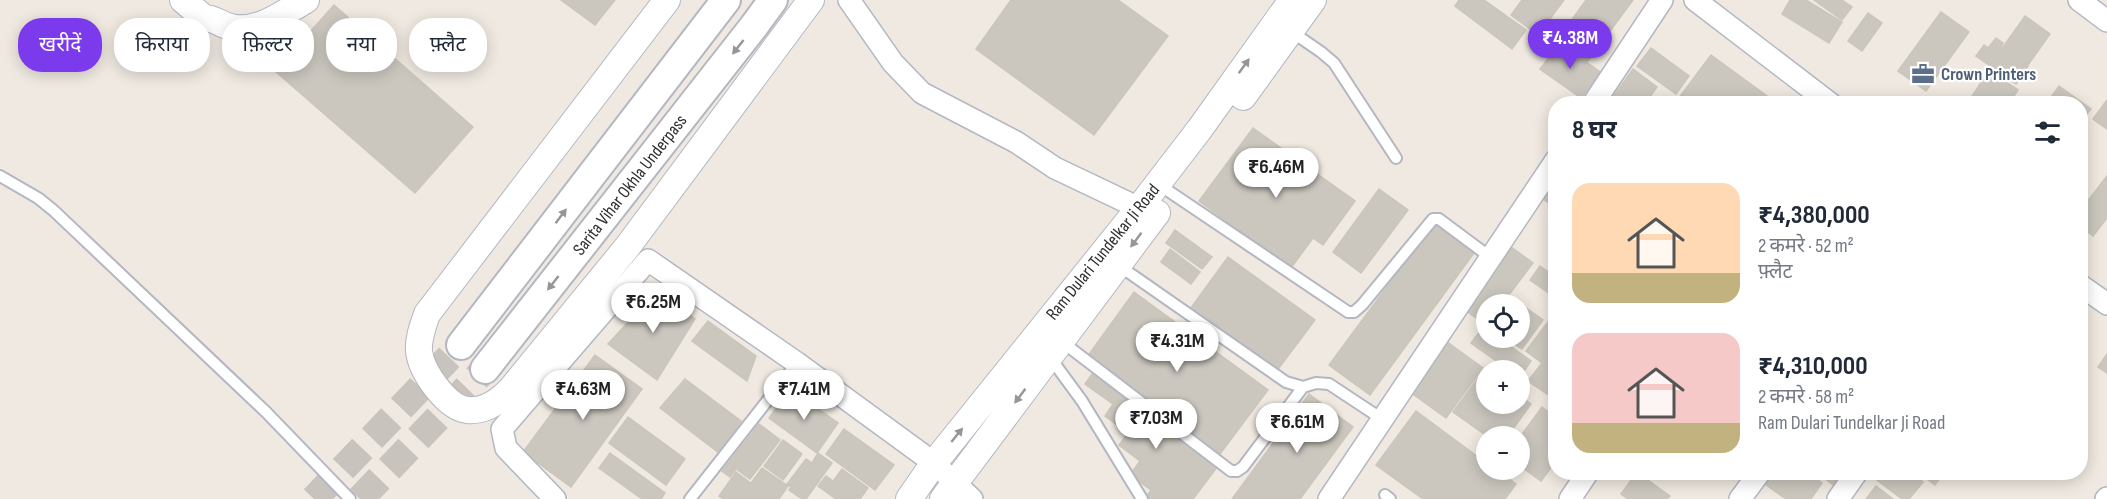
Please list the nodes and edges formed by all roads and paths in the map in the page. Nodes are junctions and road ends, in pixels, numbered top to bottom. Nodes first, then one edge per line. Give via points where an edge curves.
1 (183, 0) edge
2 (306, 0) edge
3 (667, 0) edge
4 (726, 0) edge
5 (772, 0) edge
6 (811, 0) edge
7 (849, 0) edge
8 (1292, 0) edge
9 (1313, 0) edge
10 (1662, 0) edge
11 (1695, 0) edge
12 (2079, 0) edge
13 (209, 9) edge
14 (2107, 21) edge
15 (1292, 32) junction
16 (1598, 96) edge
17 (1821, 96) edge
18 (1396, 158) dead end
19 (1548, 172) edge
20 (0, 176) edge
21 (1165, 189) junction
22 (1139, 208) junction
23 (1490, 257) junction
24 (1117, 265) junction
25 (2088, 291) edge
26 (2107, 304) edge
27 (577, 325) junction
28 (461, 345) tunnel mouth
29 (1055, 348) junction
30 (797, 363) junction
31 (485, 369) tunnel mouth
32 (1303, 387) junction
33 (1382, 419) junction
34 (934, 463) junction
35 (1583, 480) edge
36 (1754, 480) edge
37 (1851, 480) edge
38 (957, 494) edge
39 (350, 499) edge
40 (555, 499) edge
41 (690, 499) edge
42 (909, 499) edge
43 (1142, 499) edge
44 (1329, 499) edge
45 (1570, 499) edge
46 (1740, 499) edge
47 (1838, 499) edge

1 - 13 street via 204,18
2 - 13 street via 246,29 230,27
3 - 27 street via 427,314 419,351 437,388 458,407 481,409 501,400
28 -> 4 main road, Sarita Vihar Okhla Underpass
5 -> 31 main road, Sarita Vihar Okhla Underpass
6 - 27 street via 628,246
7 - 22 street via 893,63 922,93 1016,142 1055,168
21 -> 8 street, Ram Dulari Tundelkar Ji Road
9 - 15 street, Ram Dulari Tundelkar Ji Road
10 - 16 street
11 - 17 street
12 - 14 street
15 - 18 lane via 1334,63
15 - 21 street, Ram Dulari Tundelkar Ji Road
19 - 23 street
20 - 39 lane via 53,210 266,412
21 - 22 street, Ram Dulari Tundelkar Ji Road
21 - 23 lane via 1348,312 1362,305 1433,219 1439,219
21 -> 24 street
34 -> 22 street, Ram Dulari Tundelkar Ji Road
23 - 33 street
24 - 29 street
24 - 32 lane via 1286,382
25 - 26 street
27 - 30 street via 648,260
27 - 40 street via 502,429 506,448
29 - 32 lane via 1231,471 1243,467
29 -> 38 street
29 - 43 lane via 1082,401
30 - 34 street
30 - 41 lane
32 - 33 lane via 1329,384
33 - 44 street
34 - 38 street
34 - 42 street, Ram Dulari Tundelkar Ji Road
35 - 45 street
36 - 46 street
37 - 47 street

